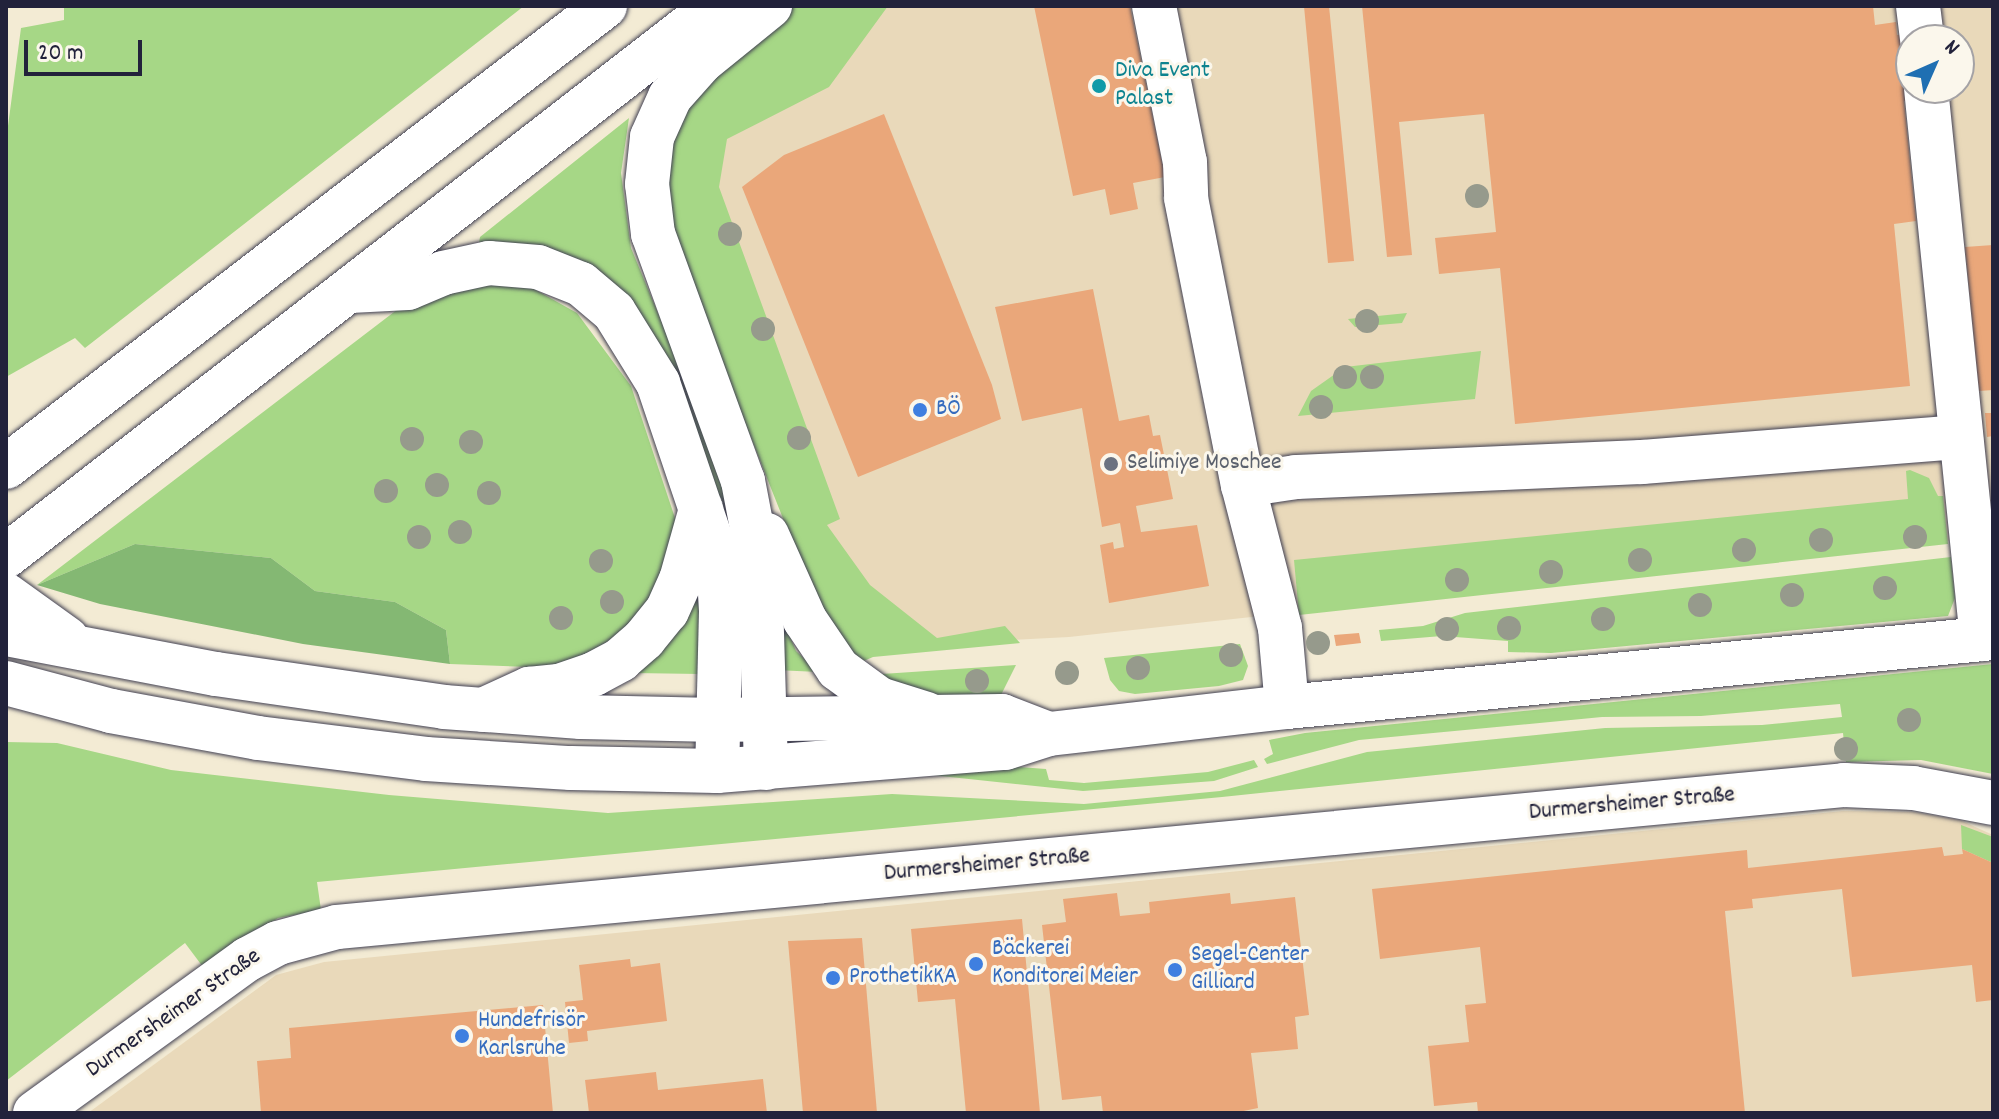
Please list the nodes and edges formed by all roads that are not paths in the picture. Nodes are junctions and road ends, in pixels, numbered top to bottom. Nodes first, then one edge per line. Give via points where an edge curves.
1 (605, 6) edge
2 (715, 6) edge
3 (770, 6) edge
4 (1154, 6) edge
5 (1928, 104) edge
6 (350, 291) junction
7 (1961, 437) junction
8 (6, 467) edge
9 (743, 481) junction
10 (1243, 485) junction
11 (701, 509) junction
12 (6, 556) edge
13 (6, 595) edge
14 (6, 634) edge
15 (1988, 639) edge
16 (79, 646) junction
17 (15, 691) edge
18 (1287, 707) junction
19 (483, 710) junction
20 (927, 714) junction
21 (765, 718) junction
22 (716, 720) junction
23 (1049, 734) junction
24 (766, 768) junction
25 (717, 771) junction
26 (1993, 803) edge
27 (35, 1113) edge

1 - 8 main road
2 - 6 main road
3 - 9 main road via 701,62 670,97 652,137 647,184 653,234
4 - 10 main road
5 - 7 main road
6 - 11 main road via 408,288 443,273 489,263 538,267 581,284 614,312 658,383
6 - 12 main road
7 - 10 main road via 1642,462 1296,477
7 - 15 main road
9 - 20 main road via 824,653 865,691
9 - 21 main road via 760,570
10 - 18 main road via 1280,628
11 - 19 main road via 681,580 667,611 644,639 594,674 529,689
11 - 22 main road via 718,560
13 - 16 main road
14 - 16 main road
15 - 18 main road
16 - 19 main road via 305,688
17 - 25 main road via 183,726 426,759
18 - 23 main road
19 - 22 main road
20 - 21 main road
20 - 23 main road via 1002,716
21 - 22 main road
21 - 24 main road
22 - 25 main road
23 - 24 main road via 1005,748
24 - 25 main road
26 - 27 main road, Durmersheimer Straße via 1913,788 1844,785 337,927 278,943 248,959

